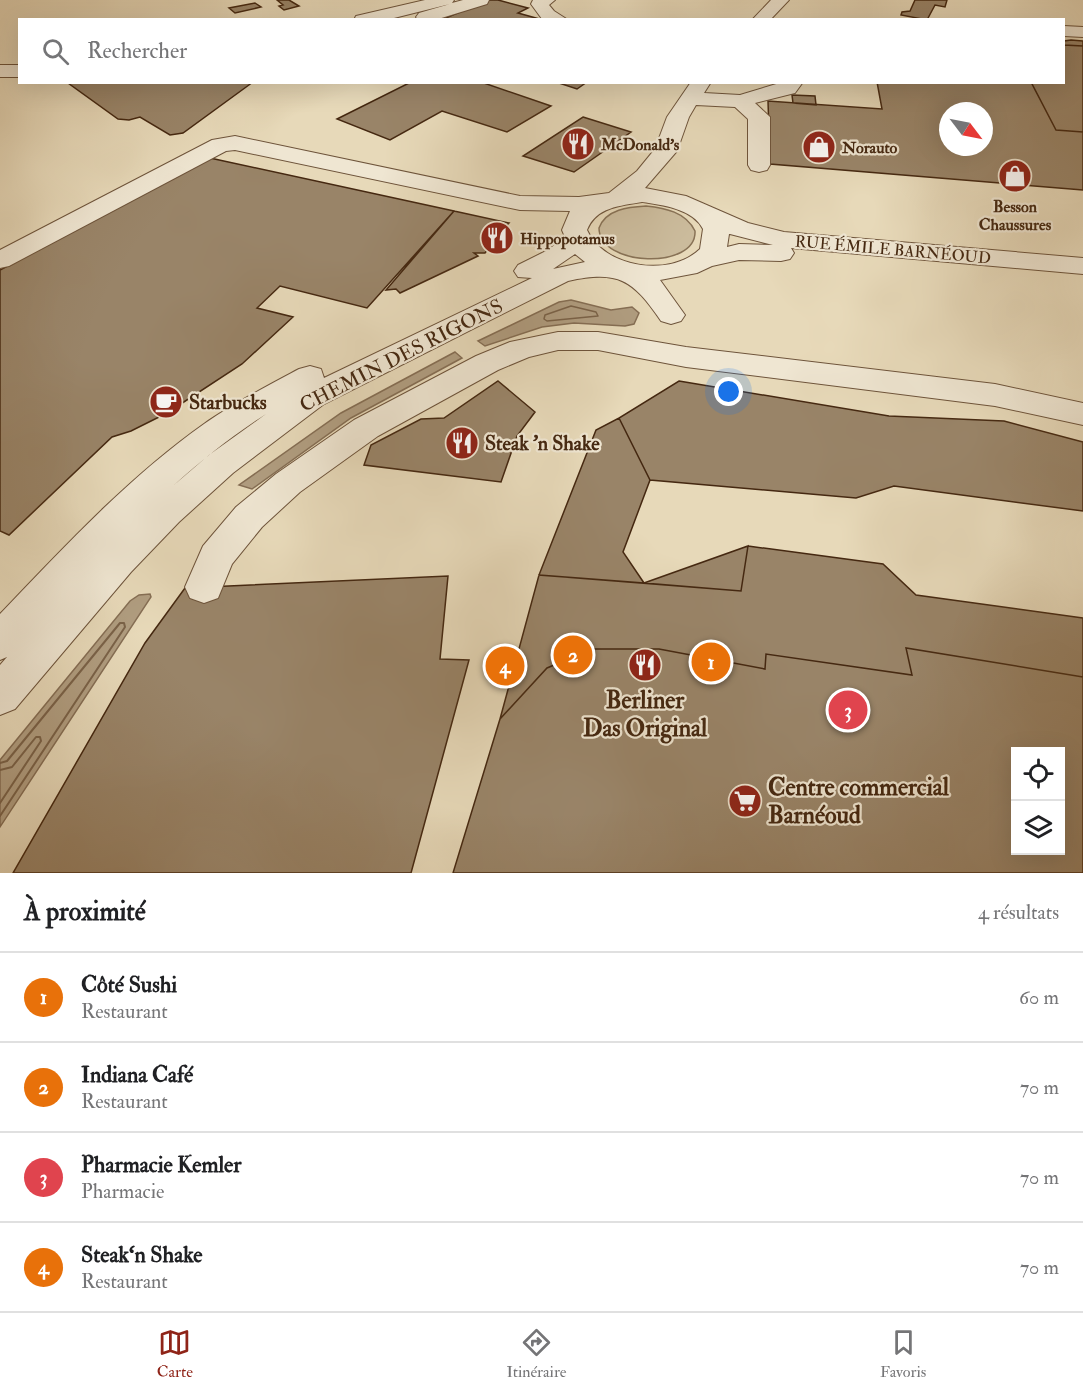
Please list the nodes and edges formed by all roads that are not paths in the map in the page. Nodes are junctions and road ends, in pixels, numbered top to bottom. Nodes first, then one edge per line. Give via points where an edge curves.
1 (446, 0) edge
2 (481, 0) edge
3 (547, 0) edge
4 (781, 0) edge
5 (370, 18) edge
6 (423, 18) edge
7 (557, 18) edge
8 (762, 18) edge
9 (1065, 30) edge
10 (1083, 32) edge
11 (0, 71) edge
12 (18, 71) edge
13 (762, 84) edge
14 (792, 84) edge
15 (700, 94) edge
16 (740, 101) junction
17 (666, 151) junction
18 (759, 165) dead end
19 (614, 198) junction
20 (520, 203) junction
21 (684, 203) junction
22 (706, 216) junction
23 (575, 237) junction
24 (0, 260) edge
25 (700, 262) junction
26 (1083, 266) edge
27 (625, 271) junction
28 (1083, 281) edge
29 (671, 315) junction
30 (670, 354) junction
31 (1083, 414) edge
32 (204, 586) dead end
33 (0, 642) edge
34 (0, 695) edge

1 - 5 street
2 - 6 street
3 - 7 street via 539,4
4 - 8 street
9 - 10 street
11 - 12 street
13 - 15 street
14 - 16 street via 788,89
15 - 16 street
15 - 17 street via 678,117
16 - 18 street via 759,117
17 - 19 street via 645,176
17 - 21 street via 673,183
19 - 20 street, RUE ÉMILE BARNÉOUD via 562,205
19 - 21 street, RUE ÉMILE BARNÉOUD via 653,196
19 - 23 street via 584,211 575,225
20 - 23 street via 542,212
20 - 24 street via 235,143 220,145
21 - 22 street, RUE ÉMILE BARNÉOUD
22 - 25 street via 717,238 713,251
22 - 26 street, RUE ÉMILE BARNÉOUD via 784,240
23 - 27 street via 586,254
23 - 33 street, CHEMIN DES RIGONS via 543,264 333,364 206,439 126,507
25 - 27 street, RUE ÉMILE BARNÉOUD via 665,273
25 - 28 street, RUE ÉMILE BARNÉOUD via 759,251
25 - 29 street via 680,287
27 - 29 street via 654,288
27 - 34 street, CHEMIN DES RIGONS via 559,275 313,396 221,464 166,512
29 - 30 street
30 - 31 street via 995,395
30 - 32 street via 598,341 558,341 521,349 487,363 366,428 288,483 249,517 216,557

